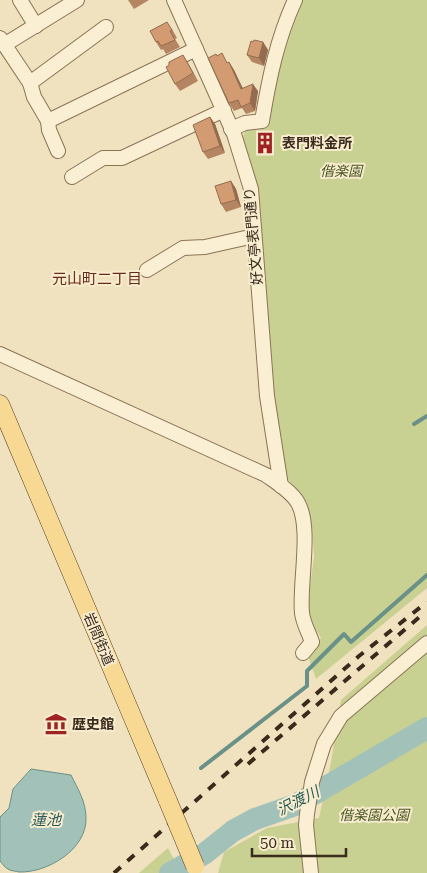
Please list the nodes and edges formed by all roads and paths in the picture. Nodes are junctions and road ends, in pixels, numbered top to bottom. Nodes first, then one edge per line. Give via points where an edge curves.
1 (20, 0) edge
2 (77, 0) edge
3 (174, 0) edge
4 (295, 0) edge
5 (36, 26) junction
6 (106, 27) dead end
7 (2, 41) edge
8 (196, 49) junction
9 (30, 83) junction
10 (224, 110) junction
11 (48, 121) junction
12 (232, 129) junction
13 (58, 151) dead end
14 (72, 177) dead end
15 (254, 236) junction
16 (147, 270) dead end
17 (0, 354) edge
18 (0, 404) edge
19 (281, 486) junction
20 (427, 643) edge
21 (303, 653) dead end
22 (196, 869) edge
23 (311, 873) edge

1 - 5 street
2 - 5 street
3 - 8 street, 好文亭表門通り
4 - 12 street via 269,76 262,121
5 - 7 street
6 - 9 street
7 - 9 street
8 - 10 street, 好文亭表門通り
8 - 11 street
9 - 11 street
10 - 12 street, 好文亭表門通り
10 - 14 street via 122,158 102,158
11 - 13 street
12 - 15 street, 好文亭表門通り via 250,189
15 - 16 street via 183,248
15 - 19 street, 好文亭表門通り via 267,396
17 - 19 street via 266,475
18 - 22 main road, 岩間街道, bridge
19 - 21 street via 298,503 303,520 302,614 312,642
20 - 23 street via 341,716 324,744 309,796 306,825

